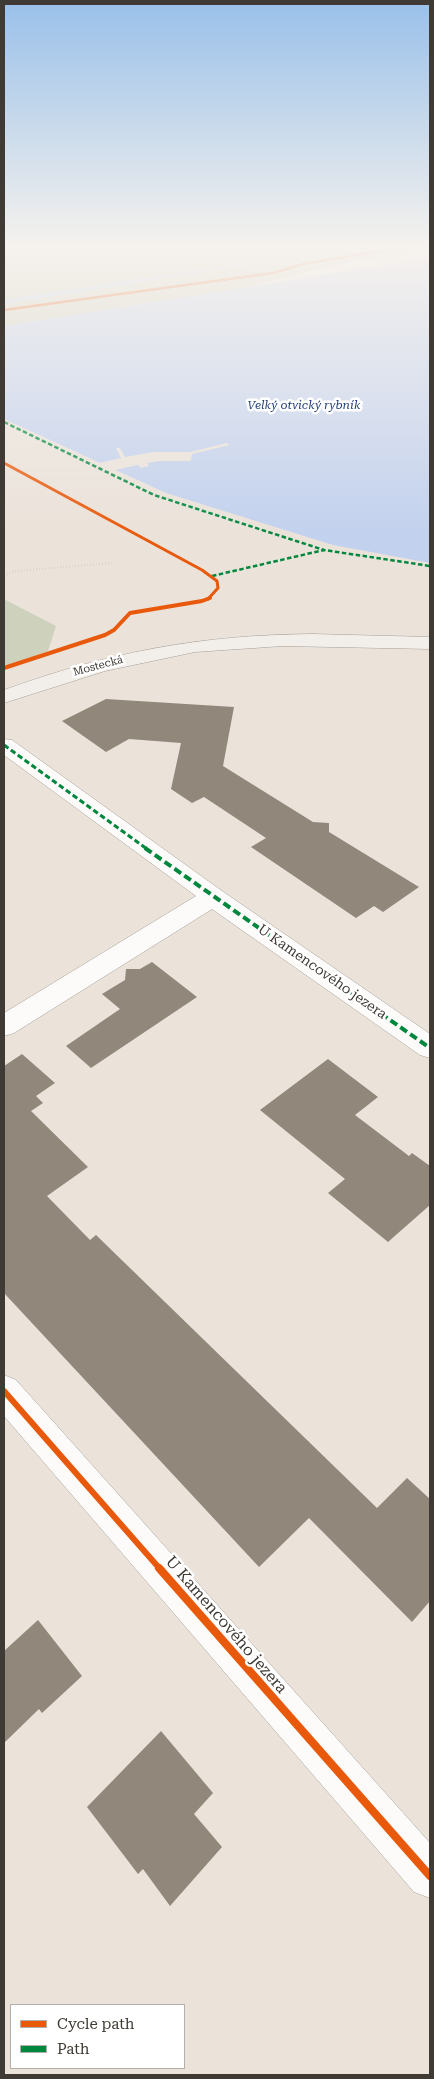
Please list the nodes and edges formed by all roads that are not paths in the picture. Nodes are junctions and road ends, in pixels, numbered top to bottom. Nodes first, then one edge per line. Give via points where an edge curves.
1 (430, 643) edge
2 (4, 697) edge
3 (4, 745) edge
4 (213, 897) junction
5 (4, 1026) edge
6 (430, 1048) edge
7 (4, 1391) edge
8 (430, 1876) edge

1 - 2 street, Mostecká via 306,641 196,646 113,661 53,678
3 - 4 street, U Kamencového jezera
4 - 5 street
4 - 6 street, U Kamencového jezera
7 - 8 street, U Kamencového jezera

